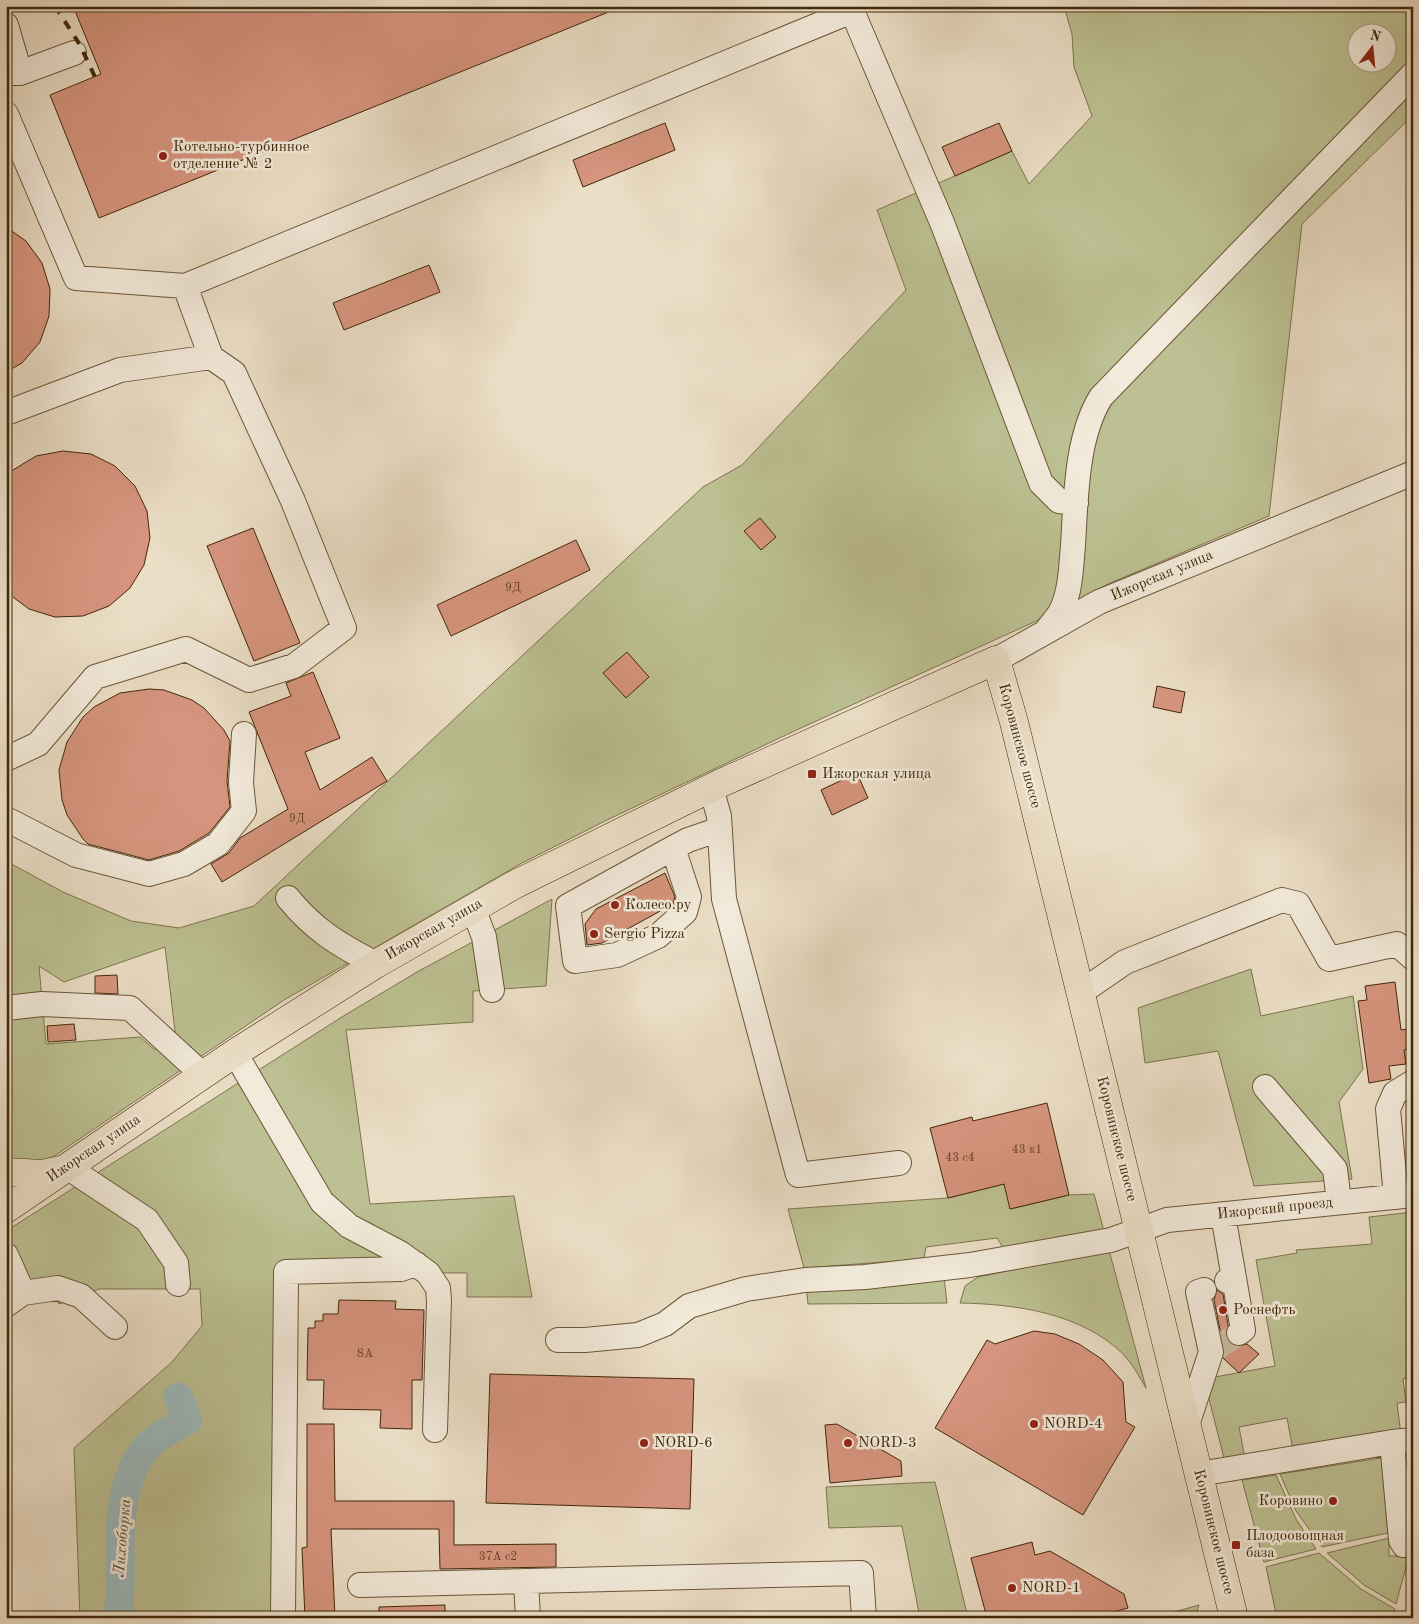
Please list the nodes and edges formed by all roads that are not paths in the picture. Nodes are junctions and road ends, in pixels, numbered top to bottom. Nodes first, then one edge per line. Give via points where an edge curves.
1 (851, 9) edge
2 (6, 25) edge
3 (74, 53) dead end
4 (13, 73) edge
5 (1413, 74) edge
6 (6, 114) edge
7 (184, 286) junction
8 (211, 357) junction
9 (6, 413) edge
10 (1413, 473) edge
11 (1076, 503) junction
12 (1047, 630) junction
13 (996, 660) junction
14 (244, 734) dead end
15 (6, 759) edge
16 (711, 788) junction
17 (6, 819) edge
18 (720, 829) junction
19 (673, 848) junction
20 (288, 898) dead end
21 (473, 908) junction
22 (1408, 946) edge
23 (376, 964) junction
24 (492, 990) dead end
25 (1080, 993) junction
26 (6, 1008) edge
27 (235, 1053) junction
28 (203, 1075) junction
29 (1413, 1082) edge
30 (1265, 1088) dead end
31 (899, 1163) dead end
32 (67, 1167) junction
33 (6, 1172) edge
34 (1404, 1196) edge
35 (1339, 1202) junction
36 (6, 1209) edge
37 (1222, 1215) junction
38 (1138, 1230) junction
39 (6, 1254) edge
40 (408, 1259) junction
41 (178, 1284) dead end
42 (1204, 1290) dead end
43 (14, 1299) edge
44 (115, 1327) dead end
45 (1239, 1333) dead end
46 (558, 1340) dead end
47 (1187, 1425) junction
48 (435, 1430) dead end
49 (1403, 1441) edge
50 (1199, 1474) junction
51 (1413, 1544) edge
52 (526, 1581) junction
53 (360, 1585) dead end
54 (283, 1618) edge
55 (528, 1618) edge
56 (864, 1618) edge
57 (1234, 1618) edge

1 - 7 street
1 - 11 street via 943,225 1041,483 1059,501
2 - 4 street
3 - 4 street
5 - 11 street via 1101,397 1086,429
6 - 7 street via 76,278
7 - 8 street
8 - 9 street via 120,370
8 - 15 street via 234,373 293,501 344,628 294,666 249,680 186,649 95,677 38,744
10 - 12 street, Ижорская улица via 1100,602
11 - 12 street via 1070,584 1062,609
12 - 13 street, Ижорская улица
13 - 16 main road, Ижорская улица
13 - 25 main road, Коровинское шоссе
14 - 17 street via 240,782 244,811 218,844 184,864 149,874 85,858
16 - 18 street
16 - 21 main road, Ижорская улица
18 - 19 street
18 - 31 street via 724,899 798,1175
19 - 19 street via 568,906 575,960 617,956 658,936 685,912 689,897
20 - 23 street via 307,921 345,948
21 - 23 main road, Ижорская улица
21 - 24 street via 484,937
22 - 25 street via 1329,959 1298,904 1282,900 1125,962
23 - 27 main road, Ижорская улица
25 - 38 main road, Коровинское шоссе
26 - 28 street via 42,1004 130,1008
27 - 28 main road, Ижорская улица
27 - 40 street via 322,1202 349,1226
28 - 32 main road, Ижорская улица
29 - 34 street via 1395,1093 1388,1109
30 - 35 street via 1335,1170
32 - 33 main road via 42,1174
32 - 36 main road, Ижорская улица
32 - 41 street via 147,1220 176,1262
34 - 35 street, Ижорский проезд
35 - 37 street, Ижорский проезд
37 - 38 street, Ижорский проезд via 1167,1220
37 - 45 street via 1230,1280 1243,1330
38 - 46 street, Ижорский проезд via 1111,1240 970,1265 866,1277 805,1280 746,1289 689,1306 665,1324 638,1335
38 - 47 main road, Коровинское шоссе
39 - 43 street
40 - 48 street via 432,1276 438,1288
40 - 54 street via 401,1269 286,1272
42 - 47 street via 1198,1292 1214,1350
43 - 44 street via 58,1288 81,1296
47 - 50 main road, Коровинское шоссе
49 - 50 street
49 - 51 street via 1401,1540 1404,1544
50 - 57 main road, Коровинское шоссе
52 - 53 street
52 - 55 street
52 - 56 street via 861,1573

